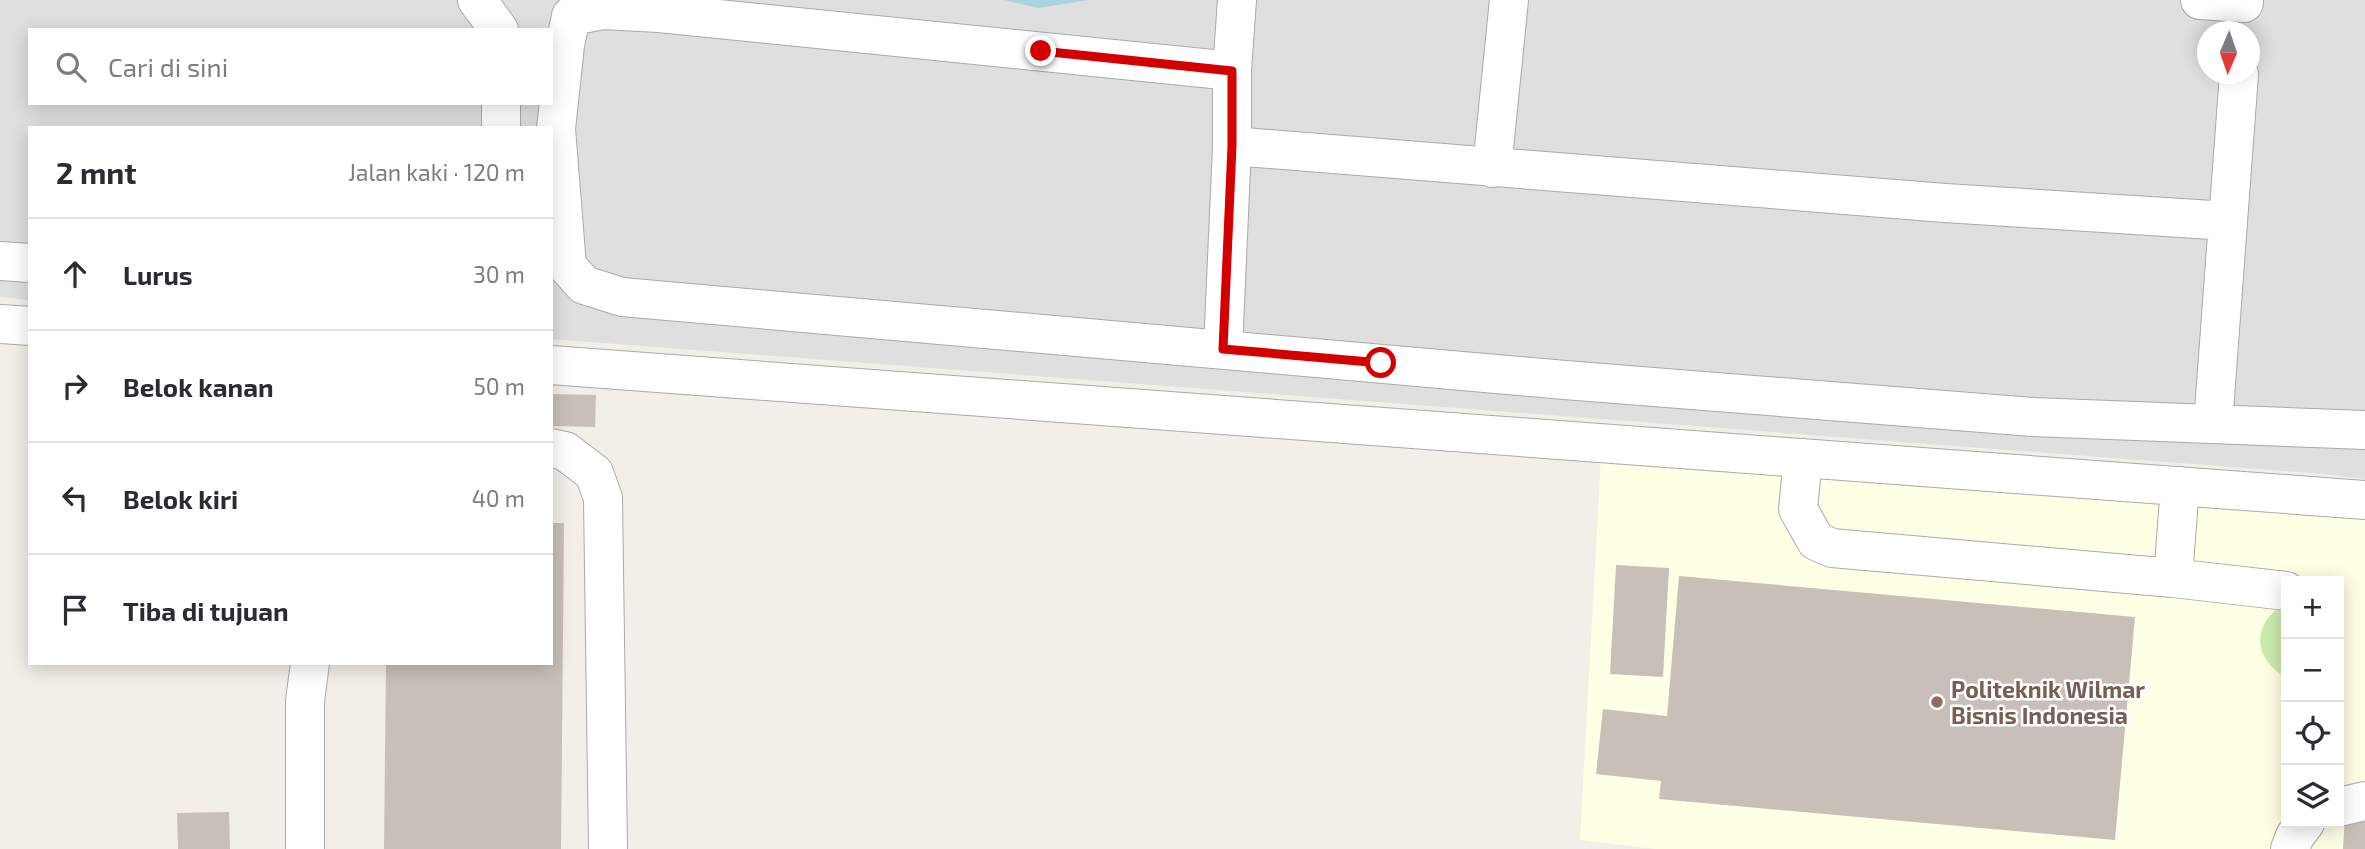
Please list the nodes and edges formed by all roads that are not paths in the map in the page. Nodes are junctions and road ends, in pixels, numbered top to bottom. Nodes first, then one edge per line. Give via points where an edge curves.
1 (477, 0) edge
2 (1237, 0) edge
3 (1509, 0) edge
4 (2200, 0) edge
5 (2244, 12) edge
6 (498, 28) edge
7 (1232, 71) junction
8 (2238, 84) edge
9 (501, 105) edge
10 (501, 126) edge
11 (1232, 146) junction
12 (1492, 168) junction
13 (2228, 220) junction
14 (0, 261) edge
15 (28, 263) edge
16 (0, 324) edge
17 (28, 326) edge
18 (1223, 349) junction
19 (553, 365) edge
20 (2213, 424) junction
21 (2365, 430) edge
22 (553, 448) edge
23 (1803, 458) junction
24 (2180, 486) junction
25 (2365, 500) edge
26 (2173, 578) junction
27 (2281, 590) edge
28 (310, 665) edge
29 (2365, 801) edge
30 (2344, 806) edge
31 (2301, 828) edge
32 (305, 849) edge
33 (608, 849) edge
34 (2290, 849) edge

1 - 6 street
2 - 7 street
3 - 12 street
4 - 5 street
7 - 11 street
7 - 18 street via 603,10 571,16 556,129 566,266 584,285 622,297
8 - 13 street
9 - 10 street
11 - 12 street
11 - 18 street
12 - 13 street
13 - 20 street
14 - 15 street
16 - 17 street
18 - 20 street via 2033,418
19 - 23 street
20 - 21 street
22 - 33 street via 565,451 594,473 604,498
23 - 24 street
23 - 26 street via 1798,509 1816,541 1832,548
24 - 25 street
24 - 26 street
26 - 27 street
28 - 32 street via 304,701
29 - 30 street
31 - 34 street

